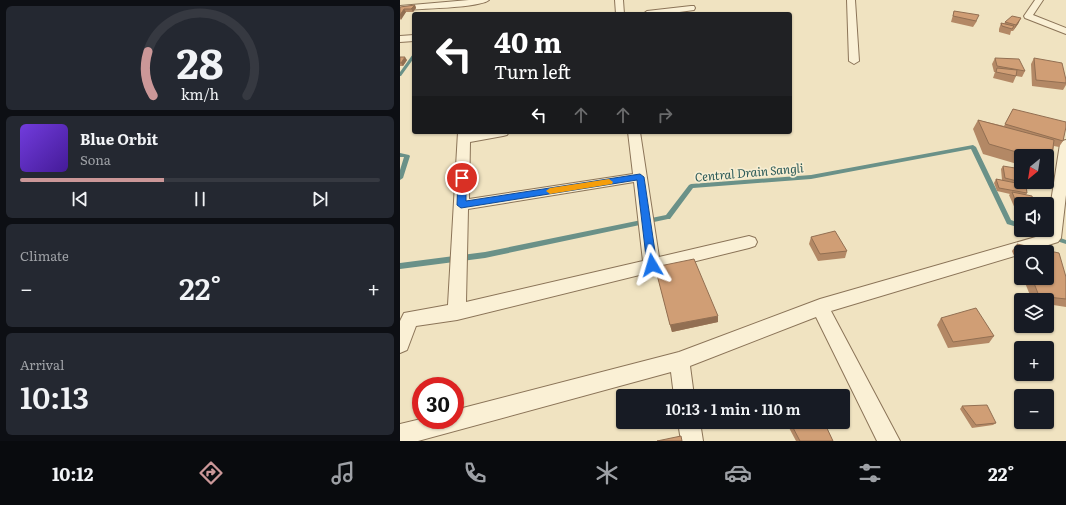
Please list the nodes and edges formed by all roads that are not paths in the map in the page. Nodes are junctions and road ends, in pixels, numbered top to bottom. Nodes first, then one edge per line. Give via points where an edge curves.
1 (485, 0) edge
2 (619, 0) edge
3 (851, 0) edge
4 (1039, 0) edge
5 (470, 2) junction
6 (400, 8) edge
7 (691, 8) dead end
8 (469, 12) edge
9 (620, 12) edge
10 (662, 12) edge
11 (1066, 31) edge
12 (412, 38) edge
13 (400, 39) edge
14 (854, 61) dead end
15 (477, 134) edge
16 (634, 134) edge
17 (464, 135) edge
18 (1066, 144) edge
19 (640, 177) junction
20 (461, 205) junction
21 (749, 242) dead end
22 (652, 265) junction
23 (820, 307) junction
24 (457, 312) junction
25 (400, 344) edge
26 (679, 361) junction
27 (683, 389) edge
28 (690, 429) edge
29 (400, 435) edge
30 (692, 441) edge
31 (890, 441) edge

1 - 5 street
2 - 9 street
3 - 14 street
4 - 11 street via 1028,16
5 - 6 street
5 - 8 street
7 - 10 street
12 - 13 street
15 - 17 street
16 - 19 street
17 - 20 street
18 - 23 street via 1053,238
19 - 20 street
19 - 22 street
20 - 24 street
21 - 22 street
22 - 24 street
23 - 26 street
23 - 31 street
24 - 25 street via 410,319
26 - 27 street
26 - 29 street
28 - 30 street

